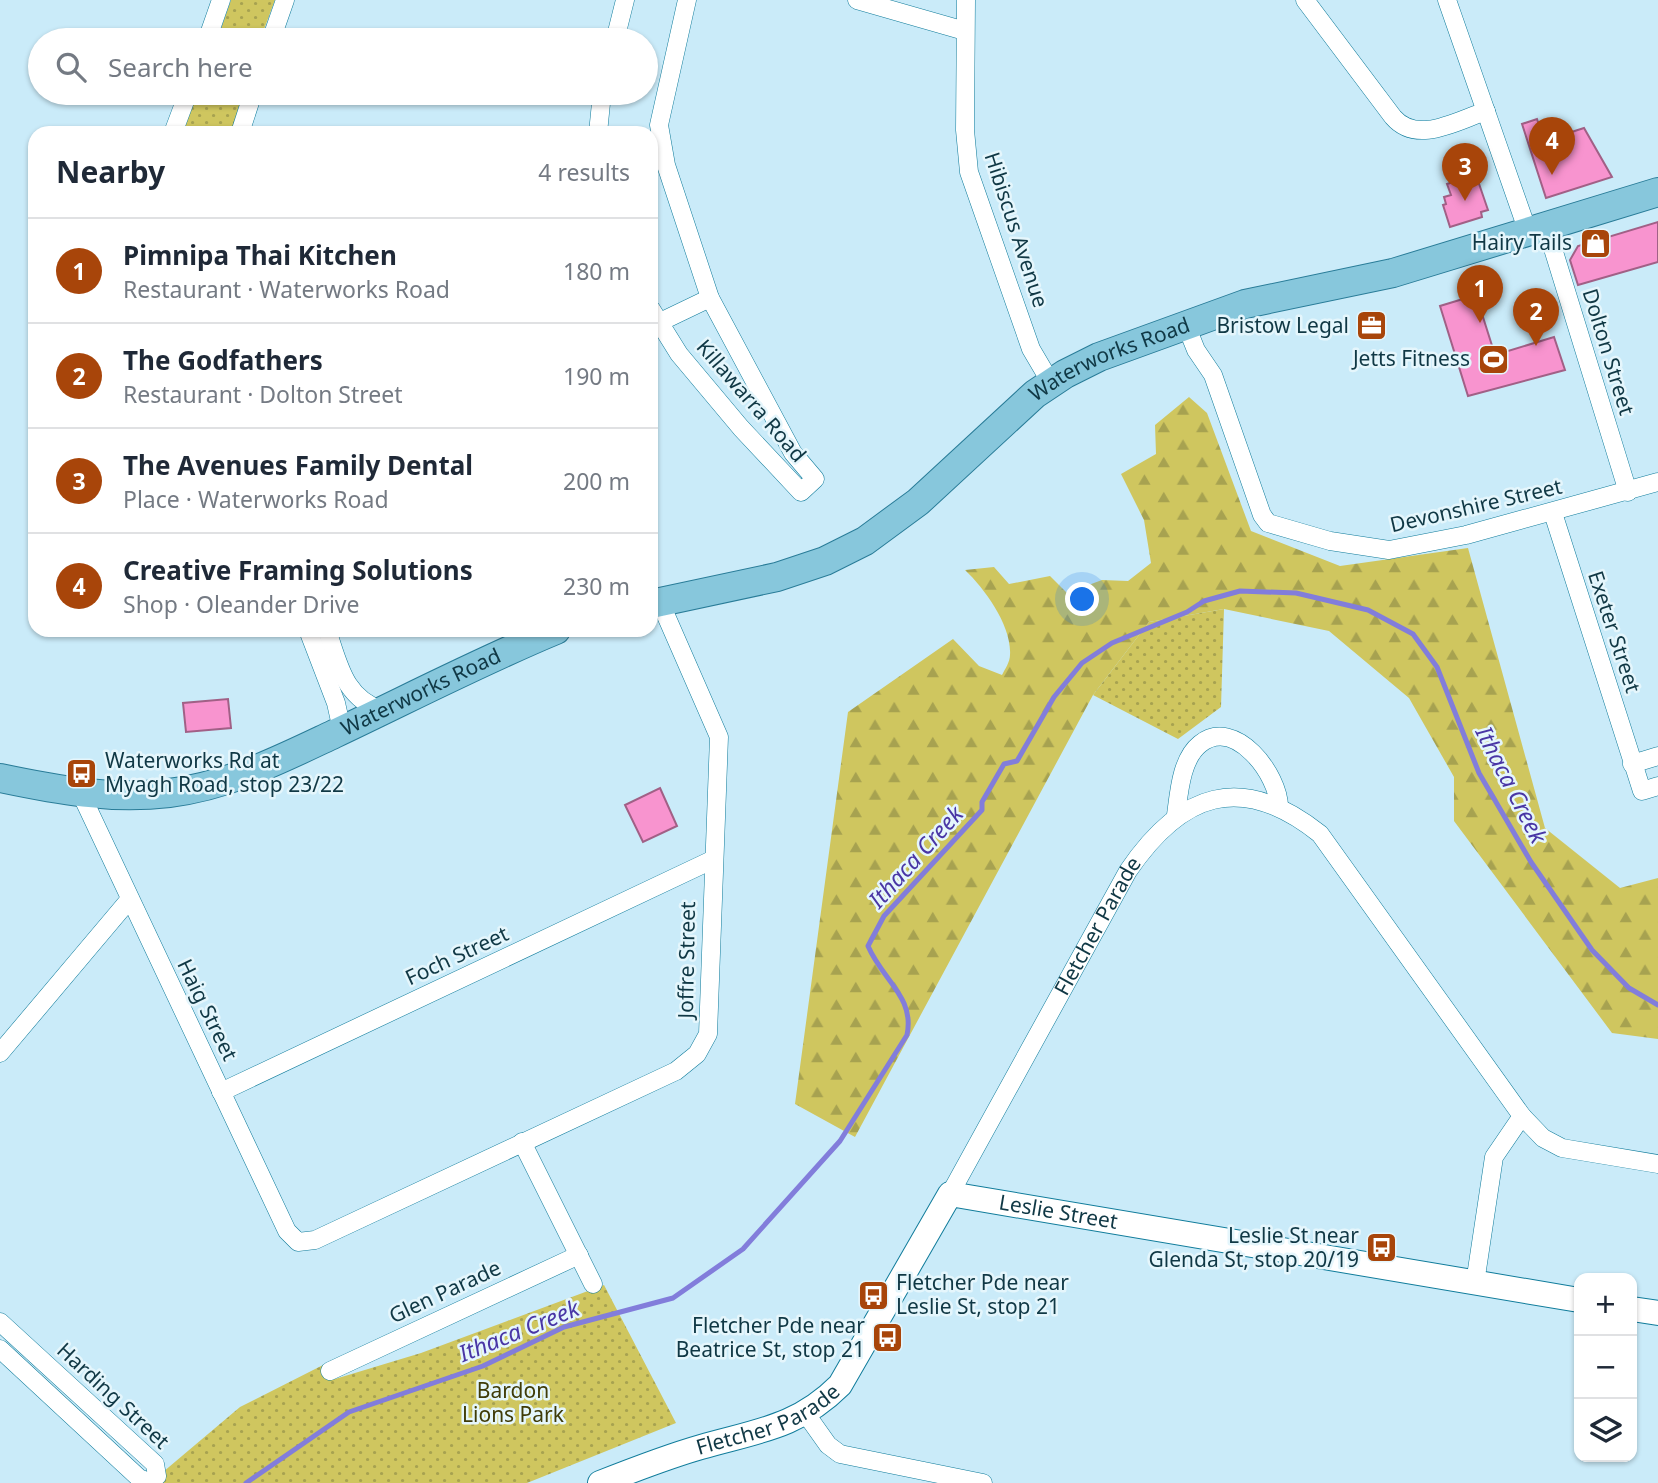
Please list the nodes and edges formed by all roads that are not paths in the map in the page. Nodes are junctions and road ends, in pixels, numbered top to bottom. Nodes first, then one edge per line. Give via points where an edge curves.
1 (221, 0) edge
2 (285, 0) edge
3 (625, 0) edge
4 (687, 0) edge
5 (858, 0) edge
6 (967, 0) edge
7 (1305, 0) edge
8 (1447, 0) edge
9 (210, 28) edge
10 (275, 28) edge
11 (618, 28) edge
12 (965, 31) junction
13 (184, 105) edge
14 (249, 105) edge
15 (601, 105) edge
16 (1486, 111) junction
17 (176, 126) edge
18 (242, 126) edge
19 (599, 126) edge
20 (1658, 192) edge
21 (1537, 229) junction
22 (710, 298) junction
23 (658, 315) edge
24 (658, 322) edge
25 (1186, 325) junction
26 (1051, 383) junction
27 (777, 424) junction
28 (762, 452) junction
29 (1658, 482) edge
30 (1628, 492) junction
31 (1553, 513) junction
32 (658, 603) edge
33 (658, 607) edge
34 (313, 637) edge
35 (327, 637) edge
36 (541, 637) edge
37 (326, 653) junction
38 (383, 711) junction
39 (342, 730) junction
40 (1658, 756) edge
41 (1632, 764) junction
42 (0, 778) edge
43 (1658, 786) edge
44 (81, 794) junction
45 (1279, 807) junction
46 (1176, 815) junction
47 (712, 860) junction
48 (128, 900) junction
49 (0, 1052) edge
50 (220, 1092) junction
51 (1522, 1116) junction
52 (522, 1142) junction
53 (1658, 1164) edge
54 (950, 1194) junction
55 (298, 1242) joint
56 (579, 1255) junction
57 (1475, 1283) junction
58 (593, 1284) dead end
59 (1574, 1299) edge
60 (1637, 1310) edge
61 (1658, 1313) edge
62 (0, 1322) edge
63 (0, 1349) edge
64 (330, 1371) dead end
65 (806, 1414) junction
66 (914, 1476) edge
67 (600, 1483) edge
68 (984, 1483) edge

1 - 9 street
2 - 10 street
3 - 11 street
4 - 22 street, Killawarra Road via 659,125 666,164
5 - 12 street
6 - 12 street, Hibiscus Avenue
7 - 16 street via 1406,130 1423,132
8 - 16 street, Dolton Street
12 - 26 street, Hibiscus Avenue via 969,172 1031,349
13 - 17 street
14 - 18 street
15 - 19 street
16 - 21 street, Dolton Street
20 - 21 main road, Waterworks Road
21 - 25 main road, Waterworks Road via 1393,273 1267,298
21 - 30 street, Dolton Street
22 - 23 street, Killawarra Road
22 - 27 street, Killawarra Road
24 - 28 street, Killawarra Road via 679,354
25 - 26 main road, Waterworks Road via 1099,357
25 - 31 street, Devonshire Street via 1213,375 1268,523 1330,541 1389,550
26 - 32 main road, Waterworks Road via 918,502 865,541 777,578
27 - 28 street via 775,440
27 - 28 street, Killawarra Road via 801,466 815,479 801,492
29 - 30 street, Devonshire Street
30 - 31 street, Devonshire Street
31 - 41 street, Exeter Street
33 - 47 street, Joffre Street via 719,737
34 - 37 street
35 - 37 street
36 - 38 main road, Waterworks Road
37 - 38 street via 355,696
37 - 39 street
38 - 39 main road, Waterworks Road
39 - 44 main road, Waterworks Road via 261,768 194,789 132,796
40 - 41 street
41 - 43 street, Exeter Street via 1642,791
42 - 44 main road, Waterworks Road
44 - 48 street, Haig Street
45 - 46 street, Fletcher Parade via 1224,799
45 - 46 street via 1276,786 1260,760 1232,740 1214,738 1202,742 1188,761
45 - 51 street, Fletcher Parade via 1320,834
46 - 54 street, Fletcher Parade via 1150,839 1128,871
47 - 50 street, Foch Street
47 - 52 street, Joffre Street via 708,1034 697,1055 676,1071
48 - 49 street
48 - 50 street, Haig Street
50 - 55 street, Haig Street via 287,1231
51 - 53 street, Fletcher Parade via 1543,1138 1562,1148
51 - 57 street via 1494,1157
52 - 55 street, Joffre Street via 314,1240
52 - 56 street
54 - 57 street, Leslie Street
54 - 65 street, Fletcher Parade via 840,1385
56 - 58 street
56 - 64 street, Glen Parade
57 - 59 street, Leslie Street
60 - 61 street
62 - 63 street, Harding Street via 155,1464 157,1476 149,1482 139,1478
65 - 66 street via 840,1454
65 - 67 street, Fletcher Parade via 770,1430 674,1455
66 - 68 street

